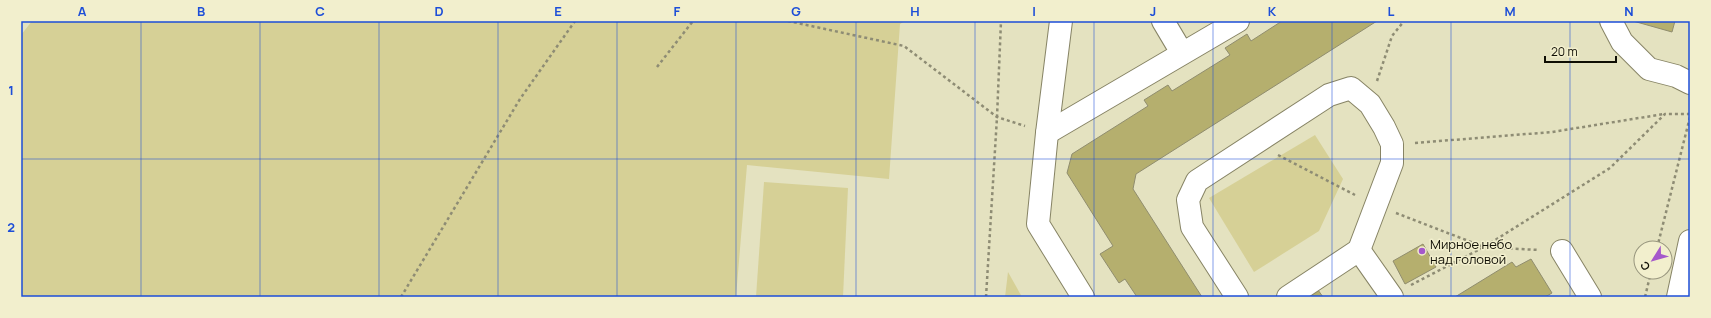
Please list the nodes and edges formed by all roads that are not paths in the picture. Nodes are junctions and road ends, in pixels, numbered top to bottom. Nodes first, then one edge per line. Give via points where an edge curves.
1 (1061, 21) edge
2 (1163, 21) edge
3 (1238, 21) edge
4 (1611, 21) edge
5 (1182, 53) junction
6 (1690, 83) edge
7 (1046, 133) junction
8 (1690, 241) edge
9 (1360, 250) junction
10 (1562, 252) road end
11 (1083, 297) edge
12 (1237, 297) edge
13 (1288, 297) edge
14 (1391, 297) edge
15 (1590, 297) edge
16 (1678, 297) edge

1 - 7 lane
2 - 5 lane
3 - 5 lane
4 - 6 lane via 1622,42 1649,69 1676,76
5 - 7 lane
7 - 11 lane via 1038,224
8 - 16 lane
9 - 12 lane via 1392,163 1392,144 1370,104 1351,88 1329,95 1197,181 1188,200 1192,227
9 - 13 lane
9 - 14 lane
10 - 15 lane

